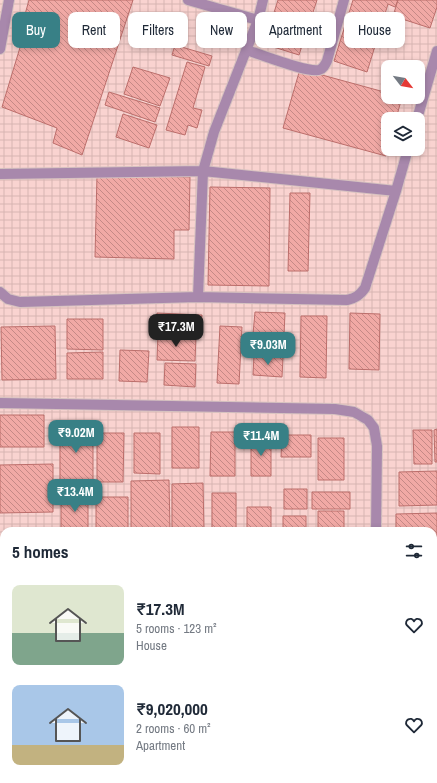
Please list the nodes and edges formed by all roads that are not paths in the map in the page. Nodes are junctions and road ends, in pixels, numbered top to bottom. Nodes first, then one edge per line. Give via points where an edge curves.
1 (9, 0) edge
2 (188, 0) edge
3 (263, 0) edge
4 (344, 0) edge
5 (260, 12) edge
6 (255, 19) edge
7 (255, 28) edge
8 (0, 49) edge
9 (246, 50) junction
10 (437, 51) edge
11 (419, 112) edge
12 (406, 156) edge
13 (203, 171) junction
14 (0, 174) edge
15 (396, 191) junction
16 (0, 292) edge
17 (198, 297) junction
18 (0, 403) edge
19 (376, 527) edge

1 - 8 street
2 - 6 street
3 - 5 street
4 - 9 street via 327,61 320,70 302,68
7 - 9 street
9 - 13 street via 214,132
10 - 11 street
12 - 15 street
13 - 14 street
13 - 15 street
13 - 17 street
15 - 17 street via 365,288 354,298 347,300
16 - 17 street via 8,300 20,302
18 - 19 street via 335,409 354,412 368,420 374,428 377,446

